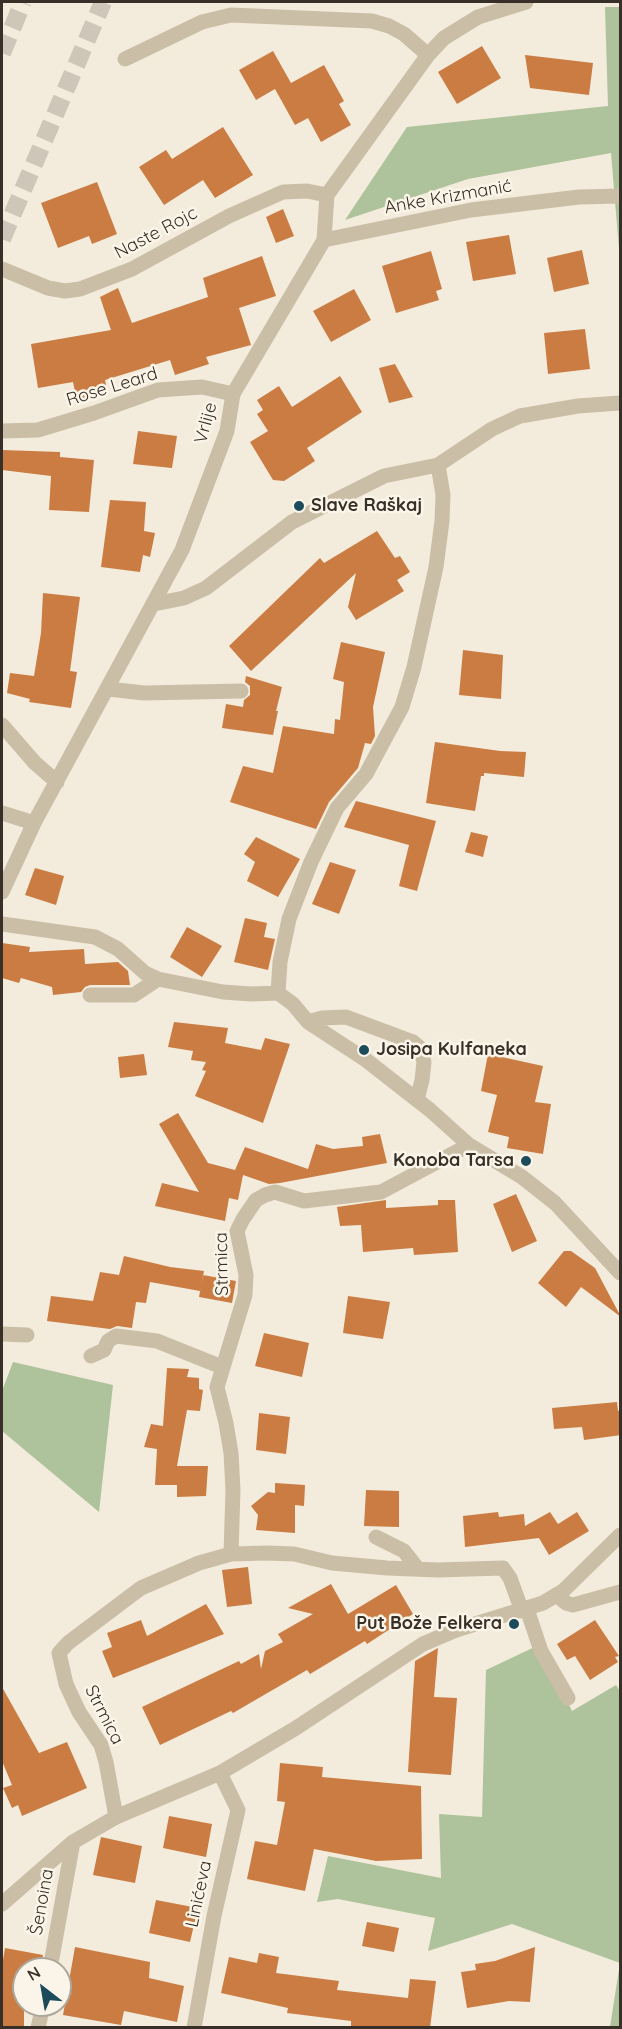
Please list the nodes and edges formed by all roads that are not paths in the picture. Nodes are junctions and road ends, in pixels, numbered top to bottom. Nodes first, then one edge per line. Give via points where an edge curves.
1 (526, 2) edge
2 (497, 6) edge
3 (428, 55) junction
4 (125, 59) dead end
5 (327, 195) junction
6 (621, 196) edge
7 (324, 240) junction
8 (2, 269) edge
9 (233, 394) junction
10 (621, 403) edge
11 (2, 431) edge
12 (438, 465) junction
13 (154, 604) junction
14 (108, 689) junction
15 (242, 691) dead end
16 (2, 725) edge
17 (57, 782) junction
18 (2, 813) edge
19 (33, 823) junction
20 (2, 892) edge
21 (2, 924) edge
22 (158, 979) junction
23 (278, 993) junction
24 (90, 994) dead end
25 (308, 1022) junction
26 (417, 1100) junction
27 (469, 1145) junction
28 (621, 1273) edge
29 (2, 1334) edge
30 (27, 1335) dead end
31 (91, 1356) dead end
32 (222, 1367) junction
33 (621, 1535) edge
34 (376, 1537) dead end
35 (231, 1554) junction
36 (418, 1569) junction
37 (621, 1592) edge
38 (556, 1595) junction
39 (525, 1610) junction
40 (568, 1698) dead end
41 (220, 1773) junction
42 (116, 1816) junction
43 (73, 1842) junction
44 (2, 1904) edge
45 (52, 1957) edge
46 (194, 2028) edge

1 - 2 street
2 - 3 street via 444,38
3 - 4 street via 404,34 372,21 231,15 215,18
3 - 5 street
5 - 7 street, Vrlije
5 - 8 street, Naste Rojc via 307,190 283,192 132,269 80,289 48,288
6 - 7 street, Anke Krizmanić via 471,210
7 - 9 street, Vrlije
9 - 11 street, Rose Leard via 202,387 158,390 38,430
9 - 13 street, Vrlije via 227,431 182,550
10 - 12 street via 520,416 492,429
12 - 13 street via 384,476 292,522 206,588 184,598
12 - 23 street via 443,495 436,567 402,707 366,774 337,808 311,862 290,919
13 - 14 street, Vrlije
14 - 15 street via 144,693
14 - 17 street, Vrlije
16 - 17 street
17 - 19 street, Vrlije
18 - 19 street
19 - 20 street, Vrlije
21 - 22 street via 95,937
22 - 23 street via 223,992
22 - 24 street via 134,995
23 - 25 street
25 - 26 street
25 - 26 street via 322,1017 346,1017 413,1042 420,1048 424,1062
26 - 27 street
27 - 28 street via 522,1177 555,1203
27 - 32 street, Strmica via 381,1192 304,1201 275,1192 256,1200 237,1231 246,1275 245,1295
29 - 30 street
31 - 32 street via 104,1350 116,1336 157,1341
32 - 35 street, Strmica via 217,1387 231,1453
33 - 38 street
34 - 36 street via 404,1551
35 - 36 street, Strmica via 294,1554 332,1563
35 - 42 street, Strmica via 141,1588 59,1653 66,1684 101,1745
36 - 39 street, Strmica via 503,1568
37 - 38 street via 573,1605
38 - 39 street
39 - 40 street via 541,1651
39 - 41 street via 423,1644
41 - 42 street
41 - 46 street, Linićeva via 238,1810
42 - 43 street
43 - 44 street
43 - 45 street, Šenoina

